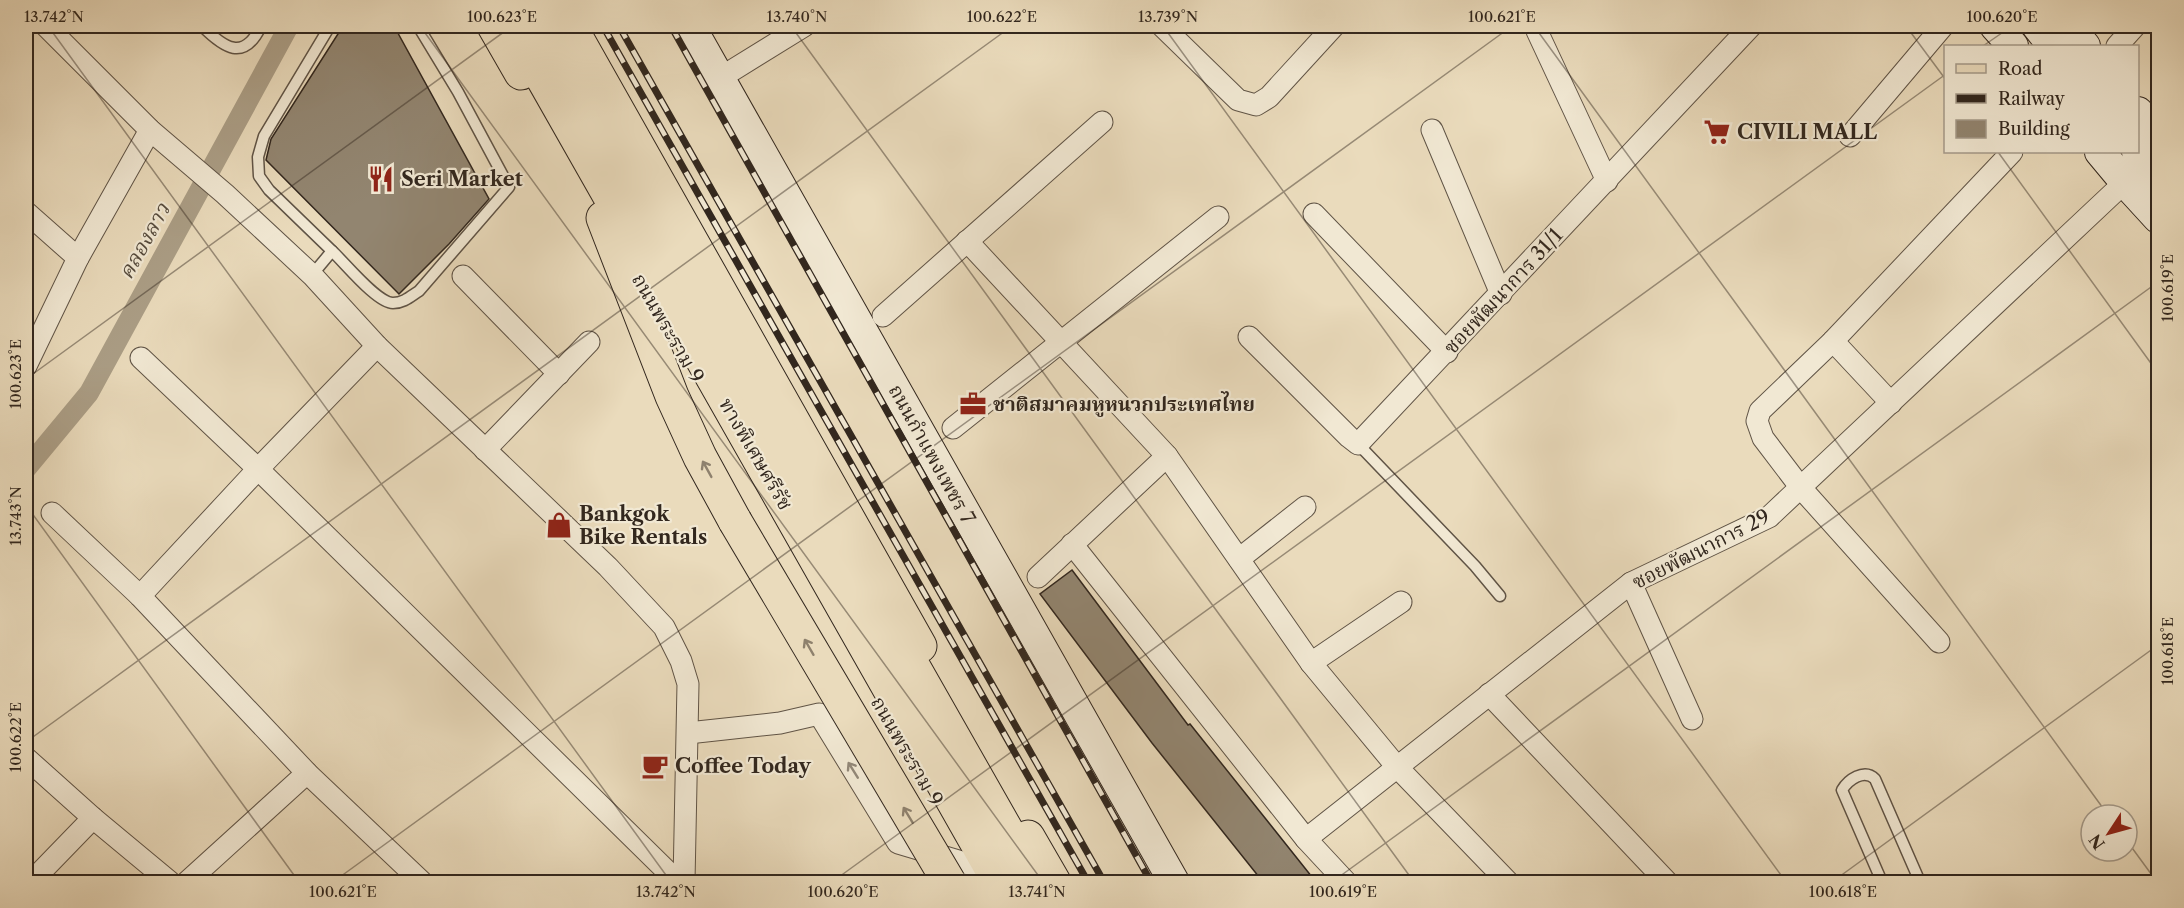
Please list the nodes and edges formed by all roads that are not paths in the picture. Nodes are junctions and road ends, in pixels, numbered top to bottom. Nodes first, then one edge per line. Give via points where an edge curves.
1 (46, 26) edge
2 (202, 26) edge
3 (261, 26) edge
4 (330, 26) edge
5 (418, 26) edge
6 (494, 26) edge
7 (513, 26) edge
8 (549, 26) edge
9 (570, 26) edge
10 (690, 26) edge
11 (804, 26) edge
12 (1162, 26) edge
13 (1334, 26) edge
14 (1751, 26) edge
15 (1943, 26) edge
16 (1995, 26) edge
17 (2020, 26) edge
18 (2037, 26) edge
19 (2068, 26) edge
20 (2135, 26) edge
21 (1537, 31) dead end
22 (2012, 45) edge
23 (2035, 45) edge
24 (2052, 45) edge
25 (2084, 45) edge
26 (2118, 45) edge
27 (720, 78) junction
28 (2139, 113) edge
29 (1102, 122) dead end
30 (150, 130) junction
31 (1432, 130) dead end
32 (1850, 136) dead end
33 (2158, 139) edge
34 (2011, 153) edge
35 (2101, 153) edge
36 (2123, 153) edge
37 (2137, 153) edge
38 (1607, 181) junction
39 (2149, 195) edge
40 (599, 208) junction
41 (26, 212) edge
42 (1314, 214) dead end
43 (1218, 217) dead end
44 (968, 241) junction
45 (332, 251) junction
46 (78, 258) junction
47 (312, 275) junction
48 (463, 276) dead end
49 (1501, 294) junction
50 (883, 316) dead end
51 (1249, 337) dead end
52 (1833, 341) junction
53 (590, 342) dead end
54 (1062, 342) junction
55 (377, 346) junction
56 (1447, 352) junction
57 (141, 358) dead end
58 (26, 366) edge
59 (559, 374) junction
60 (1891, 403) junction
61 (953, 428) dead end
62 (1358, 444) junction
63 (485, 450) junction
64 (1167, 456) junction
65 (258, 468) junction
66 (1800, 488) junction
67 (1305, 507) dead end
68 (52, 513) dead end
69 (1072, 544) junction
70 (1239, 559) junction
71 (1038, 577) dead end
72 (1631, 583) junction
73 (1500, 596) dead end
74 (140, 597) junction
75 (1401, 602) dead end
76 (1940, 642) dead end
77 (1311, 663) junction
78 (1489, 694) junction
79 (1692, 719) dead end
80 (688, 732) junction
81 (26, 758) edge
82 (1397, 767) junction
83 (307, 773) junction
84 (93, 818) junction
85 (1306, 839) junction
86 (968, 877) edge
87 (31, 882) edge
88 (170, 882) edge
89 (187, 882) edge
90 (422, 882) edge
91 (678, 882) edge
92 (684, 882) edge
93 (999, 882) edge
94 (1036, 882) edge
95 (1054, 882) edge
96 (1174, 882) edge
97 (1346, 882) edge
98 (1508, 882) edge
99 (1667, 882) edge
100 (1882, 882) edge
101 (1920, 882) edge

1 - 30 street
2 - 3 lane via 228,47 239,48 254,40
4 - 45 lane via 264,136 258,157 259,176 269,190
5 - 45 lane via 509,187 419,291 404,301 391,303 376,295
6 - 40 main road, ถนนพระราม 9
7 - 93 main road, ทางพิเศษศรีรัช
8 - 94 main road, ทางพิเศษศรีรัช
9 - 95 main road
10 - 27 street, ถนนกำแพงเพชร 7
11 - 27 street
12 - 13 street via 1238,100 1256,105 1269,97
14 - 38 street, ซอยพัฒนาการ 31/1
15 - 32 street
16 - 22 street
17 - 23 street
18 - 24 street
19 - 25 street
20 - 26 street
21 - 38 street
27 - 96 street, ถนนกำแพงเพชร 7
28 - 33 street
29 - 44 street
30 - 46 street
30 - 47 street
31 - 49 street
34 - 52 street
35 - 39 street
36 - 39 street
37 - 39 street
38 - 49 street, ซอยพัฒนาการ 31/1
39 - 60 street, ซอยพัฒนาการ 29
40 - 86 main road, ถนนพระราม 9
86 -> 40 main road, bridge via 735,521 672,396
41 - 46 street
42 - 56 street
43 - 54 street
44 - 50 street
44 - 54 street
45 - 47 lane
46 - 58 street
47 - 55 street
48 - 59 street
49 - 56 street, ซอยพัฒนาการ 31/1
51 - 62 street
52 - 60 street
52 - 66 street via 1760,411 1756,421 1763,438
53 - 59 street
54 - 61 street
54 - 64 street
55 - 63 street
55 - 65 street
56 - 62 street, ซอยพัฒนาการ 31/1
57 - 65 street
59 - 63 street
60 - 66 street, ซอยพัฒนาการ 29
62 - 73 lane
63 - 80 street via 608,567 664,627 687,684
64 - 69 street
64 - 70 street
65 - 74 street
65 - 91 street
66 - 72 street, ซอยพัฒนาการ 29 via 1769,518
66 - 76 street
67 - 70 street
68 - 74 street
69 - 71 street
69 - 85 street
70 - 77 street
72 - 78 street, ซอยพัฒนาการ 29
72 - 79 street
74 - 83 street
75 - 77 street
77 - 82 street
78 - 82 street, ซอยพัฒนาการ 29
78 - 99 street
86 -> 80 street via 898,843 819,714 780,723
80 - 92 street
81 - 84 street
82 - 85 street, ซอยพัฒนาการ 29
82 - 98 street
83 - 89 street
83 - 90 street
84 - 87 street
84 - 88 street
85 - 97 street
100 - 101 lane via 1842,790 1862,774 1875,779

